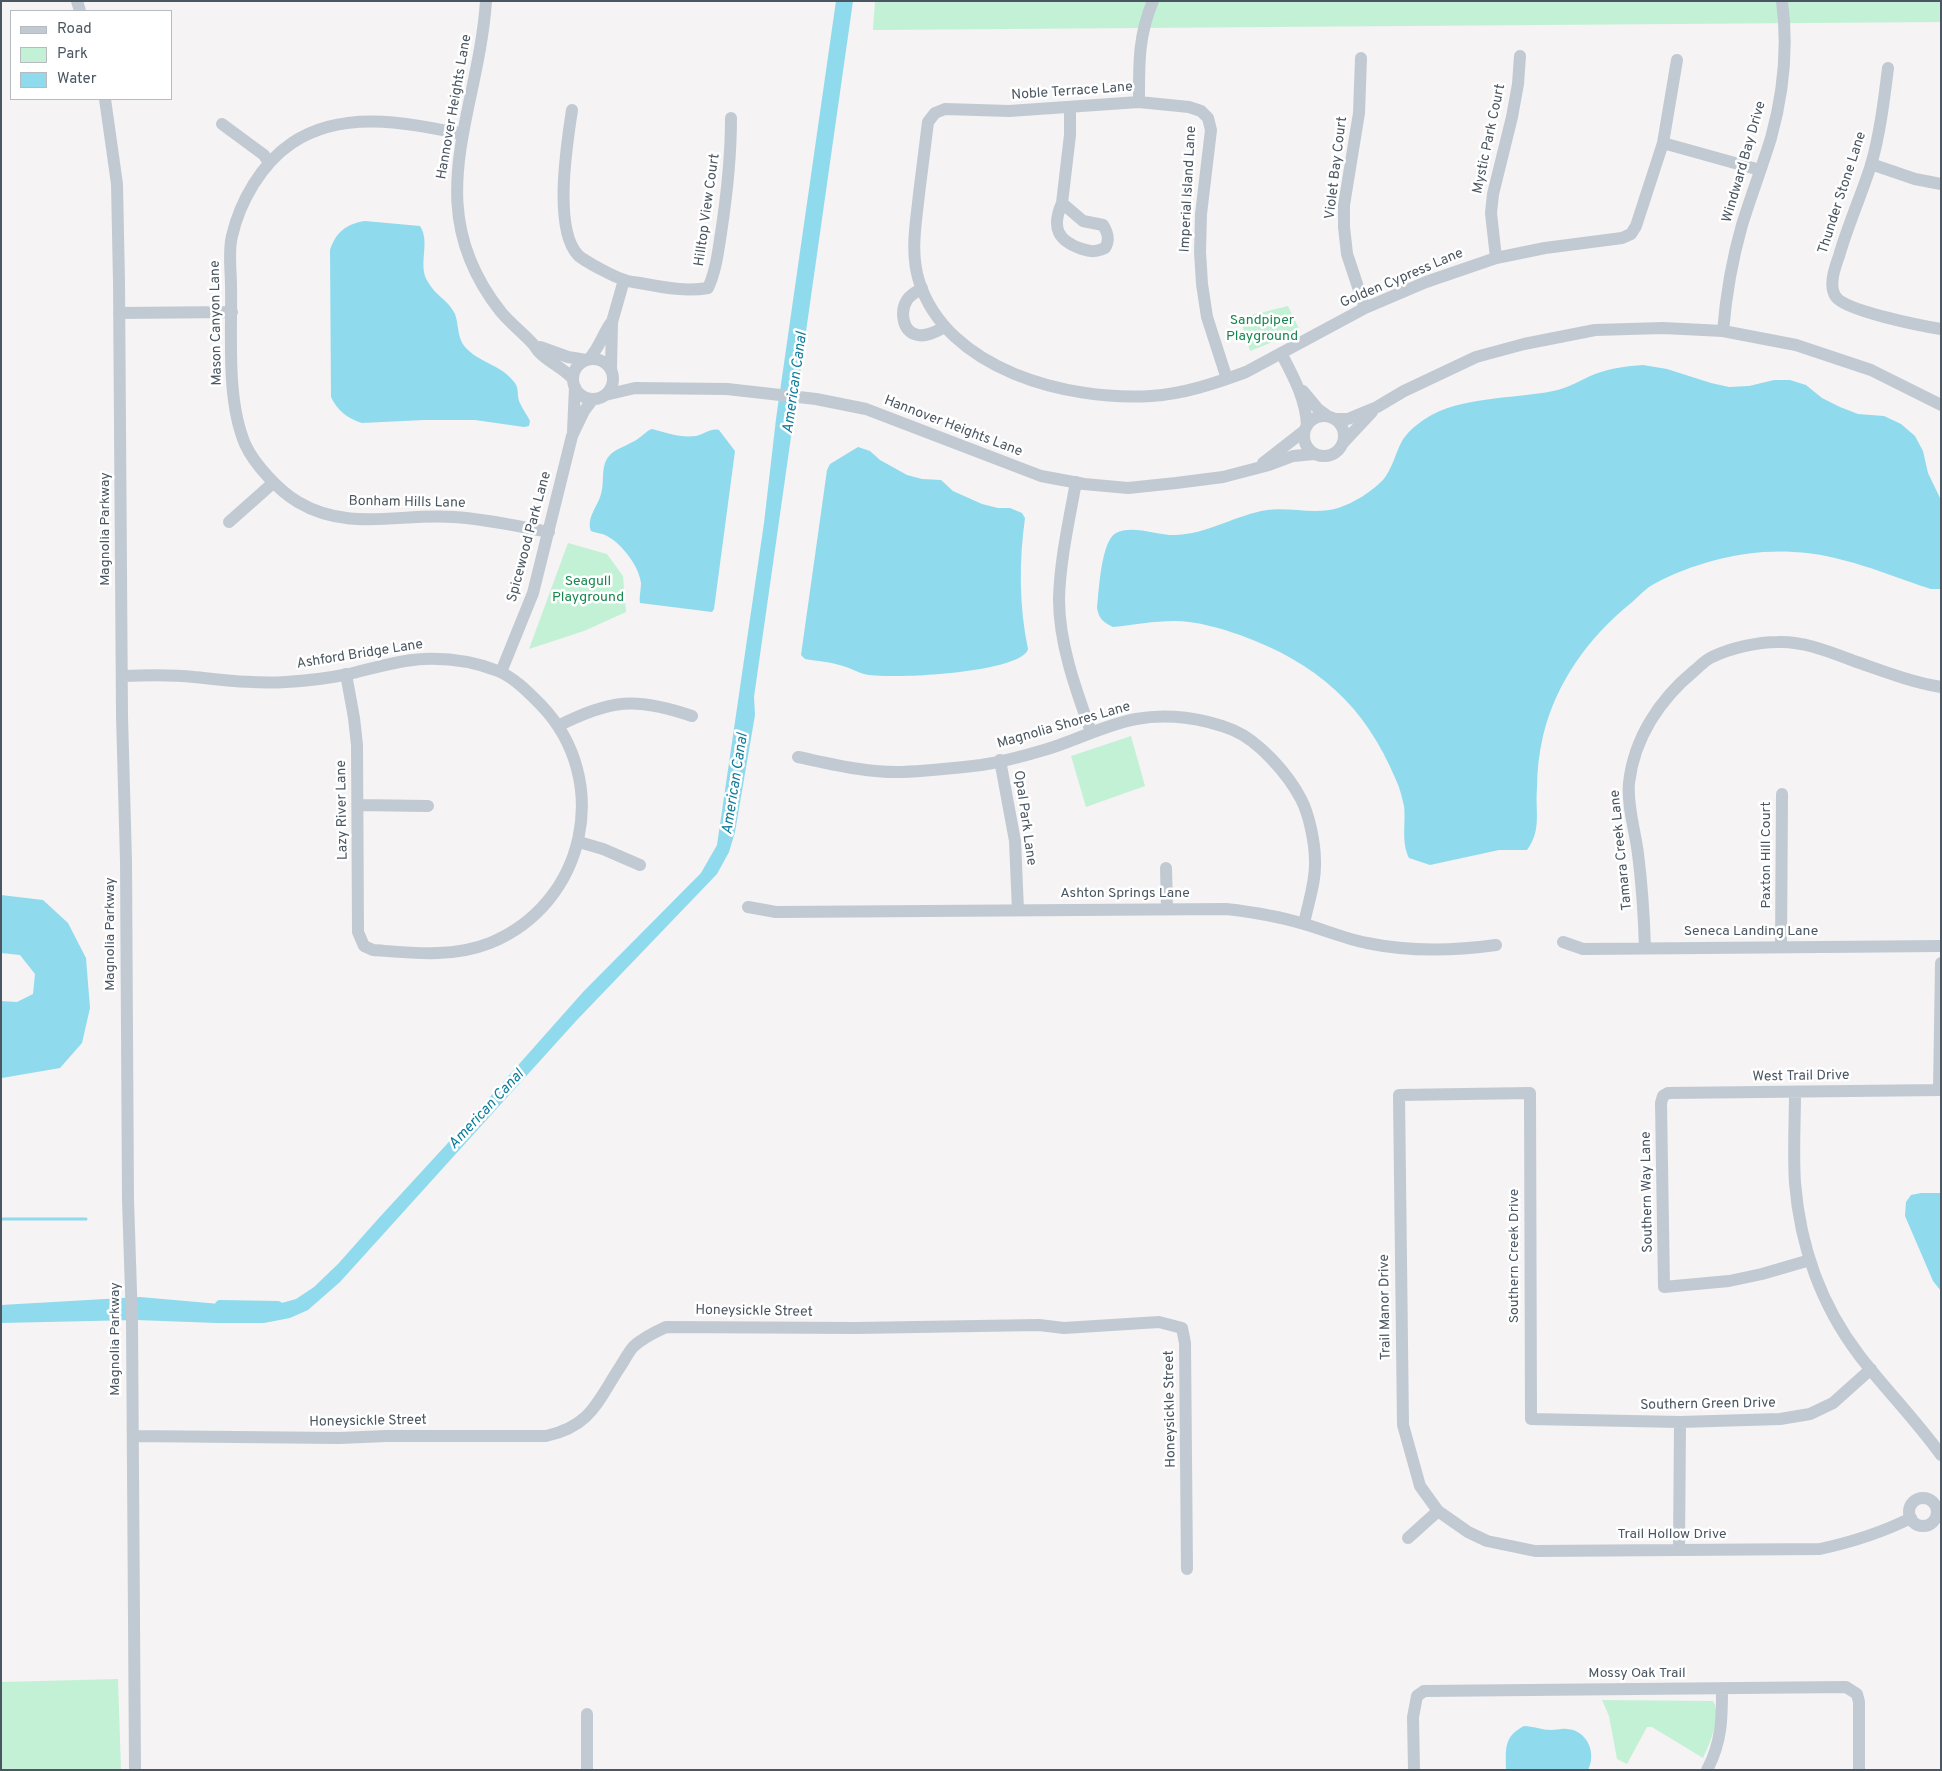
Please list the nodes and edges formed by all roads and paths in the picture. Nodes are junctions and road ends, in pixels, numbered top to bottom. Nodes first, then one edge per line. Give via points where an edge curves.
1 (486, 1) edge
2 (1153, 1) edge
3 (1782, 1) edge
4 (1520, 56) dead end
5 (1361, 58) dead end
6 (1677, 60) dead end
7 (1888, 68) dead end
8 (105, 100) edge
9 (1139, 102) junction
10 (1070, 107) junction
11 (572, 110) dead end
12 (935, 112) joint
13 (731, 118) dead end
14 (1208, 118) joint
15 (222, 124) dead end
16 (463, 134) junction
17 (1663, 143) junction
18 (269, 163) junction
19 (1871, 164) junction
20 (1760, 170) junction
21 (1941, 184) edge
22 (1062, 204) dead end
23 (1496, 258) junction
24 (624, 280) junction
25 (922, 288) junction
26 (1365, 308) junction
27 (232, 312) junction
28 (120, 313) junction
29 (612, 322) junction
30 (945, 327) junction
31 (1941, 329) edge
32 (1723, 331) junction
33 (533, 344) junction
34 (1281, 353) junction
35 (588, 359) junction
36 (612, 372) junction
37 (1227, 379) junction
38 (574, 383) junction
39 (635, 388) junction
40 (1299, 388) junction
41 (599, 397) junction
42 (1941, 405) edge
43 (1377, 406) junction
44 (1332, 418) junction
45 (1306, 428) junction
46 (572, 436) junction
47 (1343, 443) junction
48 (1314, 454) junction
49 (1257, 467) junction
50 (1076, 482) junction
51 (272, 483) junction
52 (229, 522) dead end
53 (549, 532) junction
54 (501, 672) junction
55 (346, 674) junction
56 (122, 676) junction
57 (1941, 687) edge
58 (692, 716) dead end
59 (558, 726) junction
60 (1092, 732) junction
61 (798, 757) dead end
62 (1000, 760) junction
63 (1782, 794) dead end
64 (358, 805) junction
65 (428, 806) dead end
66 (579, 842) junction
67 (640, 865) dead end
68 (1166, 868) dead end
69 (748, 907) dead end
70 (1167, 908) junction
71 (1018, 910) junction
72 (1304, 924) junction
73 (1563, 942) dead end
74 (1496, 945) dead end
75 (364, 946) joint
76 (1941, 946) edge
77 (1782, 947) junction
78 (1645, 948) junction
79 (1941, 963) edge
80 (1940, 1090) edge
81 (1795, 1092) junction
82 (1530, 1093) joint
83 (1663, 1096) joint
84 (1810, 1260) junction
85 (1871, 1369) junction
86 (1531, 1419) joint
87 (1680, 1422) junction
88 (132, 1436) junction
89 (1941, 1455) edge
90 (1938, 1504) edge
91 (1438, 1511) junction
92 (1911, 1518) junction
93 (1408, 1538) dead end
94 (1679, 1550) junction
95 (1186, 1569) dead end
96 (1722, 1688) junction
97 (587, 1714) dead end
98 (135, 1770) edge
99 (587, 1770) edge
100 (1414, 1770) edge
101 (1707, 1770) edge
102 (1859, 1770) edge

1 - 16 street, Hannover Heights Lane via 482,43
2 - 9 street via 1141,36
3 - 20 street, Windward Bay Drive via 1781,84 1775,120
4 - 23 street, Mystic Park Court via 1512,117 1492,194
5 - 26 street, Violet Bay Court via 1359,114 1344,204 1344,227 1348,254
6 - 17 street
7 - 19 street, Thunder Stone Lane
8 - 28 street, Magnolia Parkway via 117,184
9 - 10 street, Noble Terrace Lane
9 - 14 street, Noble Terrace Lane via 1189,107 1201,111
10 - 12 street, Noble Terrace Lane via 1009,111 945,108
10 - 22 street
11 - 24 street, Hilltop View Court via 564,198 570,243 578,255
12 - 25 street, Golden Cypress Lane via 928,122 914,235
13 - 24 street, Hilltop View Court via 728,190 714,275 708,288 683,290
14 - 37 street, Imperial Island Lane via 1210,143 1201,214 1201,268 1207,317
15 - 18 street via 264,155
16 - 18 street, Mason Canyon Lane via 414,124 362,121 326,127 292,143
16 - 33 street, Hannover Heights Lane via 456,188 465,246 491,299
17 - 20 street
17 - 23 street, Golden Cypress Lane via 1631,234
18 - 27 street, Mason Canyon Lane via 245,199 231,237
19 - 21 street
19 - 31 street, Thunder Stone Lane via 1833,275 1836,297 1846,304
20 - 32 street, Windward Bay Drive via 1734,258
23 - 26 street, Golden Cypress Lane via 1426,282
24 - 29 street
25 - 30 street, Golden Cypress Lane
25 - 30 street via 907,298 903,321 908,330 918,335
26 - 34 street, Golden Cypress Lane
27 - 28 street
27 - 51 street, Mason Canyon Lane via 233,400 245,444
28 - 56 street, Magnolia Parkway
29 - 35 street via 600,346
29 - 36 street
30 - 37 street, Golden Cypress Lane via 974,354 1070,391 1152,396
32 - 42 street, Hannover Heights Lane via 1796,345 1841,359 1872,370
32 - 43 street, Hannover Heights Lane via 1663,328 1595,330 1524,344 1476,357
33 - 35 street, Hannover Heights Lane via 568,357
33 - 38 street, Hannover Heights Lane
34 - 37 street, Golden Cypress Lane
34 - 40 street
35 - 36 street via 602,360
35 - 38 street via 578,365
36 - 39 street, Hannover Heights Lane
36 - 41 street via 612,386
38 - 41 street via 582,396
38 - 46 street, Spicewood Park Lane
39 - 41 street, Hannover Heights Lane
39 - 50 street, Hannover Heights Lane via 727,389 866,409 1041,476
40 - 44 street
40 - 45 street via 1305,407
41 - 46 street, Spicewood Park Lane via 584,411
43 - 44 street, Hannover Heights Lane via 1348,419
43 - 47 street, Hannover Heights Lane
44 - 45 street, Hannover Heights Lane via 1316,418
44 - 47 street via 1342,429
45 - 48 street via 1305,444
45 - 49 street, Hannover Heights Lane
46 - 53 street, Spicewood Park Lane
47 - 48 street, Hannover Heights Lane via 1328,456
48 - 49 street, Hannover Heights Lane via 1293,456
49 - 50 street, Hannover Heights Lane via 1223,477 1128,488
50 - 60 street via 1061,568 1059,600 1068,661
51 - 52 street
51 - 53 street, Bonham Hills Lane via 298,502 323,514 359,520 451,516
53 - 54 street, Spicewood Park Lane via 533,593
54 - 55 street, Ashford Bridge Lane via 474,663 423,659
54 - 59 street, Ashford Bridge Lane via 525,689
55 - 56 street, Ashford Bridge Lane via 255,683 164,675
55 - 64 street, Lazy River Lane via 357,745
56 - 88 street, Magnolia Parkway
57 - 78 street, Tamara Creek Lane via 1918,683 1816,646 1778,642 1744,646 1711,657 1681,682 1656,709 1633,763 1630,783 1629,801 1642,886
58 - 59 street via 663,706 631,703 607,705
59 - 66 street, Ashford Bridge Lane via 574,759 582,793
60 - 62 street, Magnolia Shores Lane via 1044,750
60 - 72 street, Magnolia Shores Lane via 1136,719 1164,716 1195,719 1234,730 1261,748 1288,777 1302,800 1311,831 1315,861 1313,888
61 - 62 street, Magnolia Shores Lane via 853,768 901,772
62 - 71 street, Opal Park Lane via 1015,841
63 - 77 street, Paxton Hill Court
64 - 65 street
64 - 75 street, Lazy River Lane via 358,932
66 - 67 street
66 - 75 street, Ashford Bridge Lane via 551,897 532,917 491,942 448,954 373,950
68 - 70 street
69 - 71 street, Ashton Springs Lane via 776,912
70 - 71 street, Ashton Springs Lane
70 - 72 street, Ashton Springs Lane via 1260,912
72 - 74 street, Ashton Springs Lane via 1366,943 1403,949 1465,950
73 - 78 street, Seneca Landing Lane via 1583,949
76 - 77 street, Seneca Landing Lane
77 - 78 street, Seneca Landing Lane
79 - 80 street
80 - 81 street, West Trail Drive
81 - 83 street, West Trail Drive via 1668,1093
81 - 84 street via 1795,1181
82 - 86 street, Southern Creek Drive
82 - 91 street, Trail Manor Drive via 1399,1095 1403,1425 1420,1486
83 - 84 street, Southern Way Lane via 1664,1287 1738,1279
84 - 85 street via 1837,1321
85 - 87 street, Southern Green Drive via 1833,1403 1810,1414 1780,1419
85 - 89 street
86 - 87 street, Southern Green Drive
87 - 94 street
88 - 95 street, Honeysickle Street via 546,1436 563,1432 588,1416 633,1347 666,1327 1039,1325 1064,1328 1159,1322 1182,1328 1185,1344
88 - 98 street, Magnolia Parkway
90 - 92 street via 1924,1499 1915,1501 1910,1509
90 - 92 street via 1936,1519 1930,1525 1921,1526
91 - 93 street
91 - 94 street, Trail Hollow Drive via 1468,1532 1507,1547 1536,1551
92 - 94 street, Trail Hollow Drive via 1879,1533 1820,1549
96 - 100 street, Mossy Oak Trail via 1424,1691 1417,1696 1413,1717
96 - 101 street via 1721,1730
96 - 102 street, Mossy Oak Trail via 1846,1687 1857,1694 1859,1702
97 - 99 street

